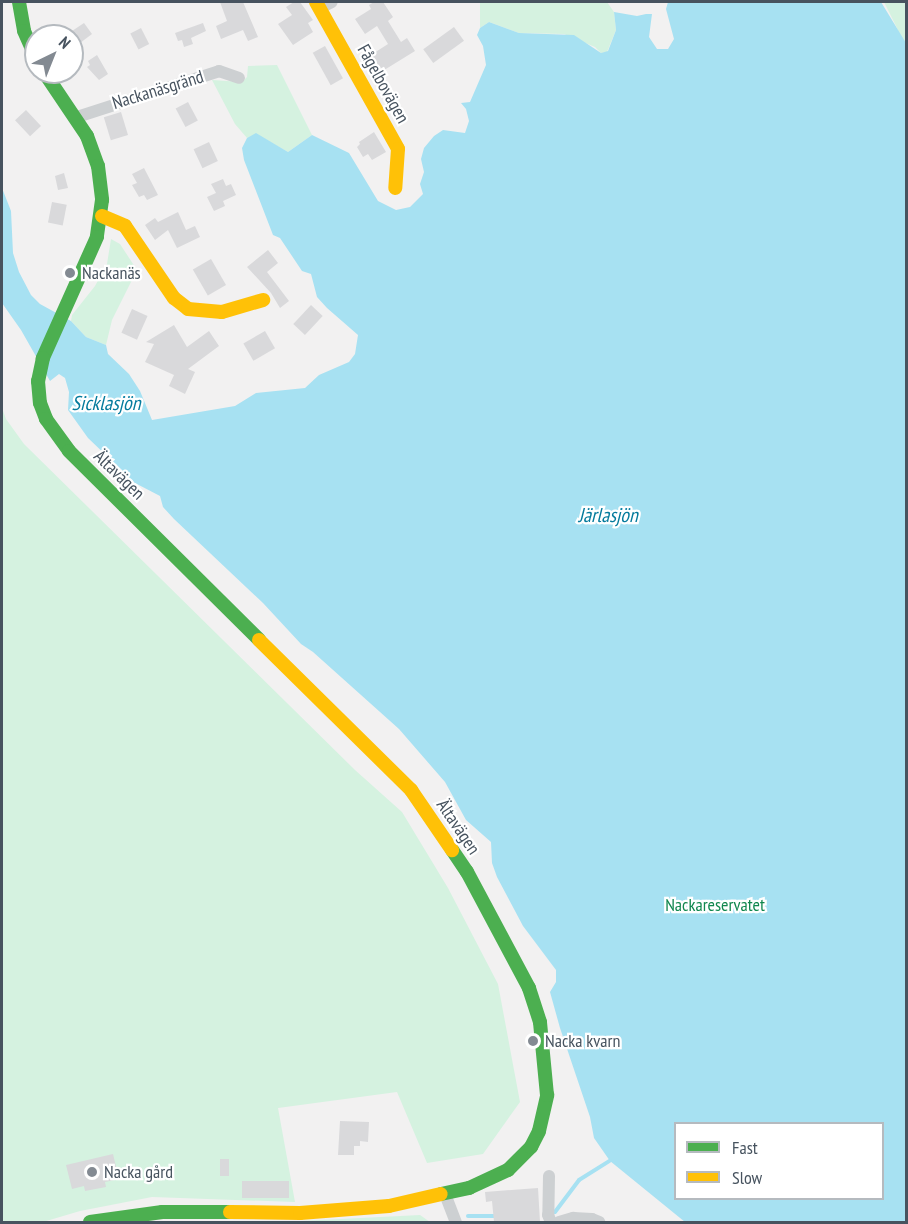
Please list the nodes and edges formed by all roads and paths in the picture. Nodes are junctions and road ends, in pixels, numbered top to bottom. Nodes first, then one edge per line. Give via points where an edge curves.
1 (19, 2) edge
2 (323, 4) edge
3 (24, 31) edge
4 (239, 78) dead end
5 (53, 84) edge
6 (77, 117) junction
7 (395, 188) dead end
8 (102, 216) junction
9 (263, 300) dead end
10 (549, 1176) dead end
11 (444, 1194) junction
12 (90, 1222) edge
13 (456, 1222) edge
14 (551, 1222) edge
15 (559, 1222) edge
16 (599, 1222) edge

1 - 3 main road
2 - 7 main road, Fågelbovägen via 398,149
4 - 6 street, Nackanäsgränd via 219,71
5 - 6 main road, Ältavägen
6 - 8 main road, Ältavägen via 98,166
8 - 9 main road via 125,226 174,298 188,309 222,312
8 - 11 main road, Ältavägen via 98,237 43,358 38,381 46,419 69,451 411,790 467,872 529,988 540,1022 545,1058 547,1095 538,1131 531,1147 508,1170 469,1188
10 - 14 street
11 - 12 main road, Ältavägen via 367,1208 300,1213 162,1212
11 - 13 street
15 - 16 street via 573,1218

